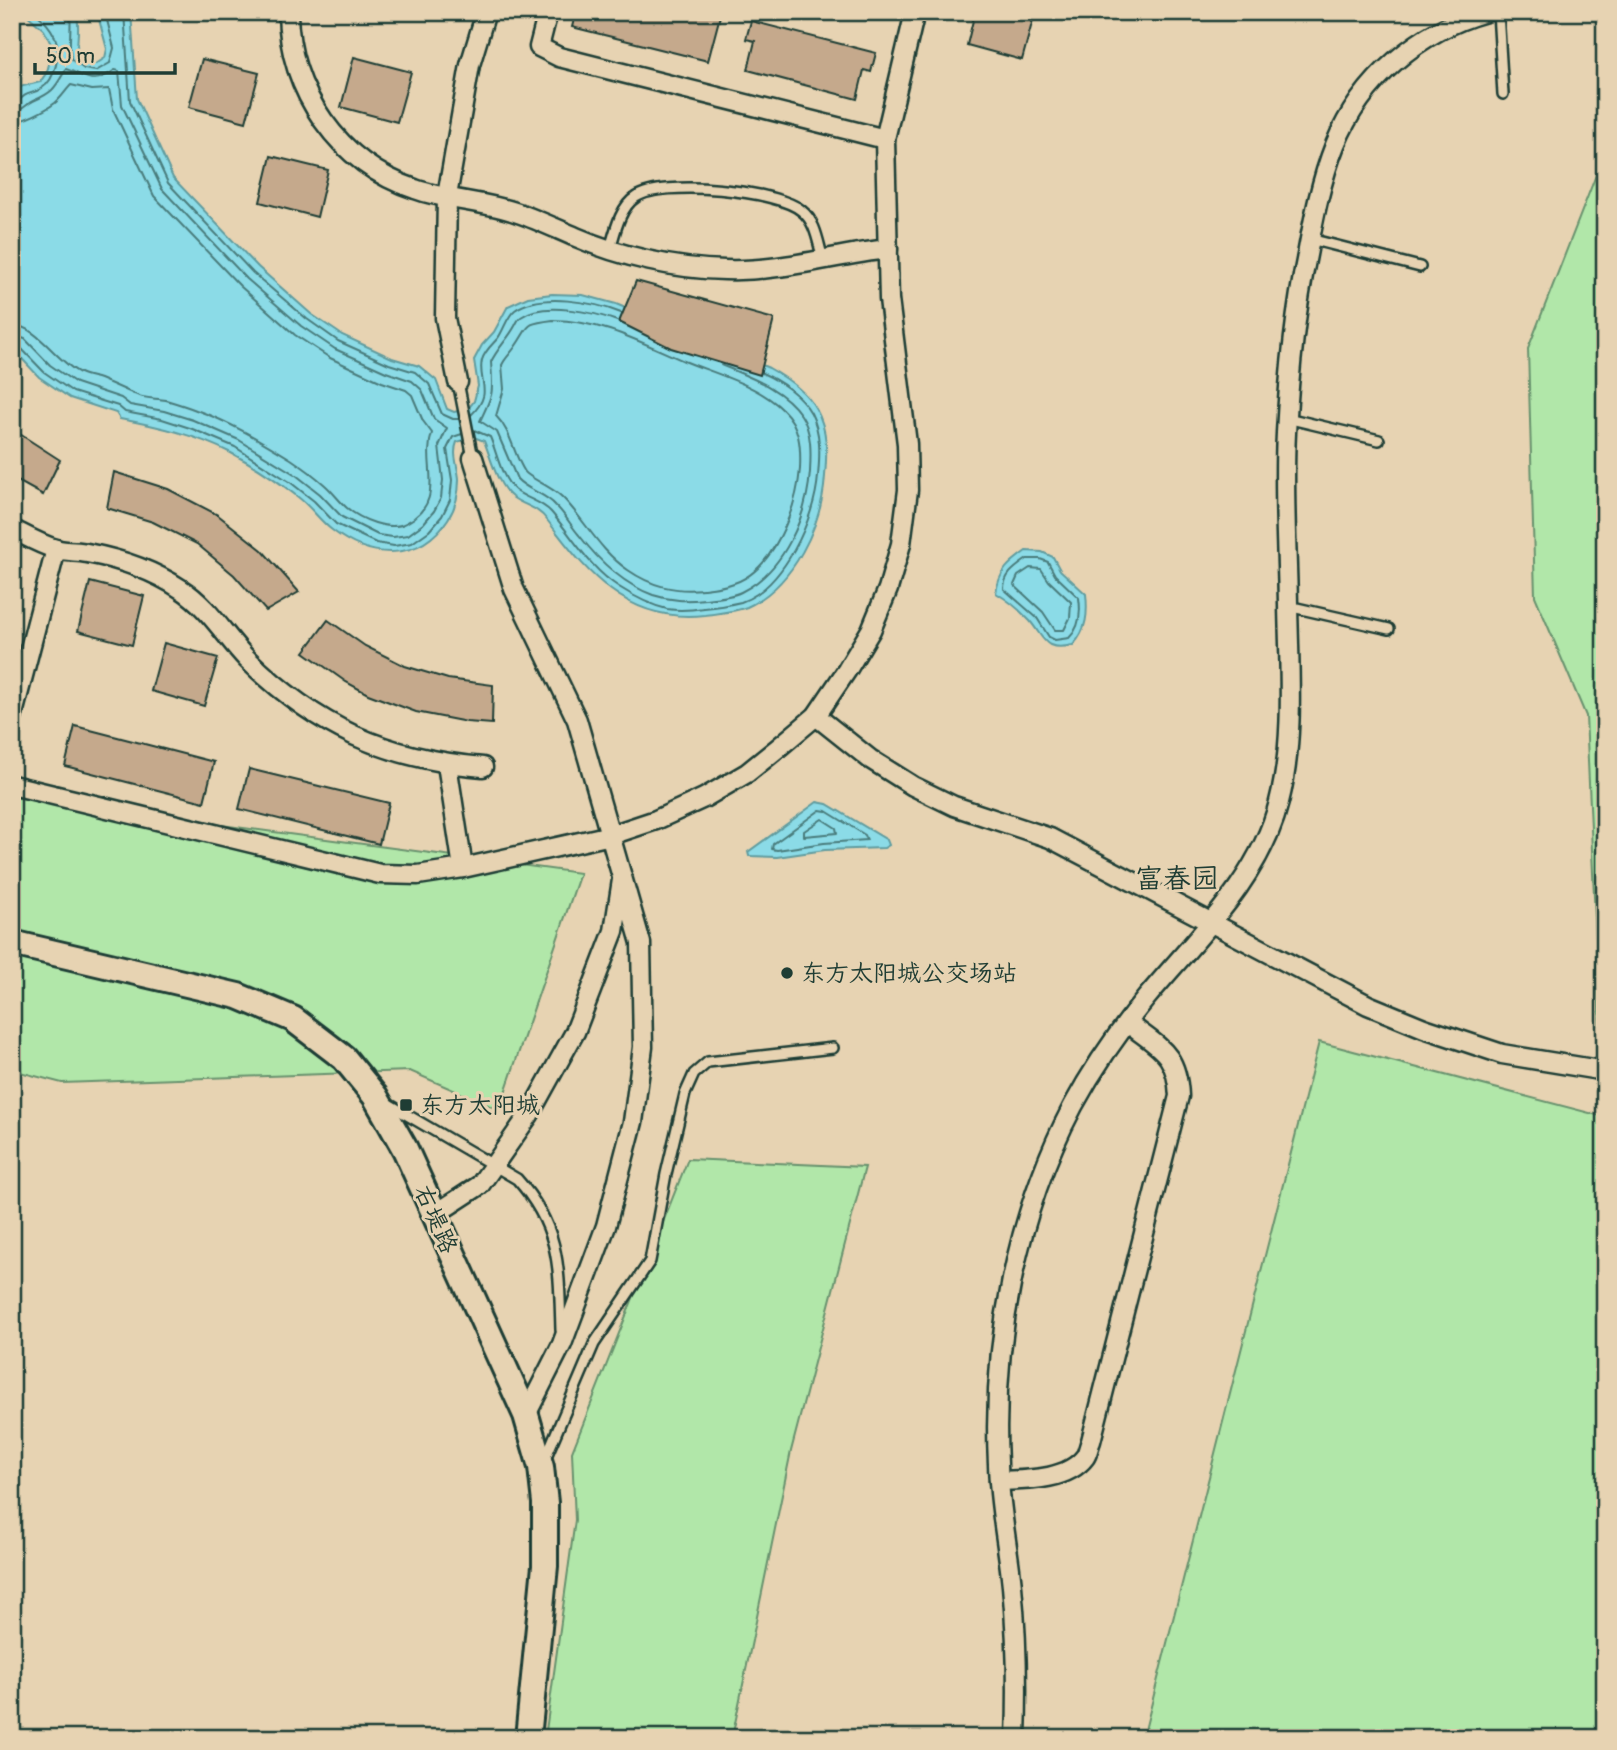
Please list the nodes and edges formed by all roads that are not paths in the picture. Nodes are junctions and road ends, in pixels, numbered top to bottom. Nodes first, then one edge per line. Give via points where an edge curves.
1 (288, 12) edge
2 (486, 12) edge
3 (548, 12) edge
4 (915, 12) edge
5 (1486, 12) edge
6 (1498, 12) edge
7 (1440, 20) edge
8 (1503, 94) dead end
9 (885, 139) junction
10 (447, 196) junction
11 (1310, 239) junction
12 (610, 248) junction
13 (888, 249) junction
14 (823, 259) junction
15 (1420, 267) dead end
16 (458, 383) joint
17 (1287, 418) junction
18 (1379, 440) dead end
19 (473, 458) joint
20 (12, 529) edge
21 (56, 549) junction
22 (1288, 606) junction
23 (1389, 629) dead end
24 (20, 654) edge
25 (816, 716) junction
26 (12, 718) edge
27 (447, 764) junction
28 (482, 767) dead end
29 (12, 785) edge
30 (611, 835) junction
31 (463, 868) junction
32 (623, 873) junction
33 (1211, 921) junction
34 (12, 943) edge
35 (1128, 1023) junction
36 (833, 1048) dead end
37 (1605, 1071) edge
38 (375, 1096) junction
39 (494, 1166) junction
40 (434, 1215) junction
41 (562, 1344) junction
42 (526, 1415) junction
43 (541, 1467) junction
44 (999, 1481) junction
45 (528, 1738) edge
46 (1016, 1738) edge

1 - 10 street via 297,74 341,145 375,171 415,190
2 - 10 street via 470,65
3 - 9 street via 539,47 559,57
4 - 9 street
5 - 7 street
6 - 8 lane
7 - 11 street via 1365,93 1336,141 1317,198
9 - 13 street
10 - 12 street via 506,209
10 - 16 street via 445,318
11 - 15 lane
11 - 17 street via 1291,359
12 - 14 street via 680,266 724,270 768,270
12 - 14 lane via 622,213 635,197 659,188 718,189 772,198 800,209 811,220
13 - 14 street
13 - 25 street via 889,299 907,444 908,490 901,544 871,630
16 - 19 lane
17 - 18 lane
17 - 22 street
19 - 30 street via 514,589 577,720
20 - 21 street
21 - 24 street
21 - 27 street via 89,553 145,570 183,590 245,657 318,718 372,743
22 - 23 lane
22 - 33 street via 1289,706 1279,801 1265,842
24 - 26 street
25 - 30 street via 747,773 705,798
25 - 33 street via 913,786 954,806 1050,838
27 - 28 street
27 - 31 street
29 - 31 street via 380,873 418,875
30 - 31 street
30 - 32 street
32 - 39 street via 614,931 576,1032
32 - 41 street via 641,943 643,1047 633,1122 606,1226
33 - 35 street
33 - 37 street via 1368,1006 1424,1028 1502,1054
34 - 38 main road, 右堤路 via 260,1005 293,1019 344,1058
35 - 44 street via 1071,1110 1028,1216 1002,1340 996,1407
35 - 44 street via 1169,1056 1178,1075 1179,1096 1091,1441 1085,1457 1069,1470 1038,1479
36 - 43 lane via 708,1062 694,1074 673,1144 650,1261 594,1344
38 - 39 lane
38 - 40 main road, 右堤路
39 - 40 street via 480,1185
39 - 41 lane via 517,1179 550,1229 559,1265
40 - 42 main road, 右堤路
41 - 42 street
42 - 43 main road, 右堤路
43 - 45 main road, 右堤路 via 545,1566
44 - 46 street via 1018,1654

